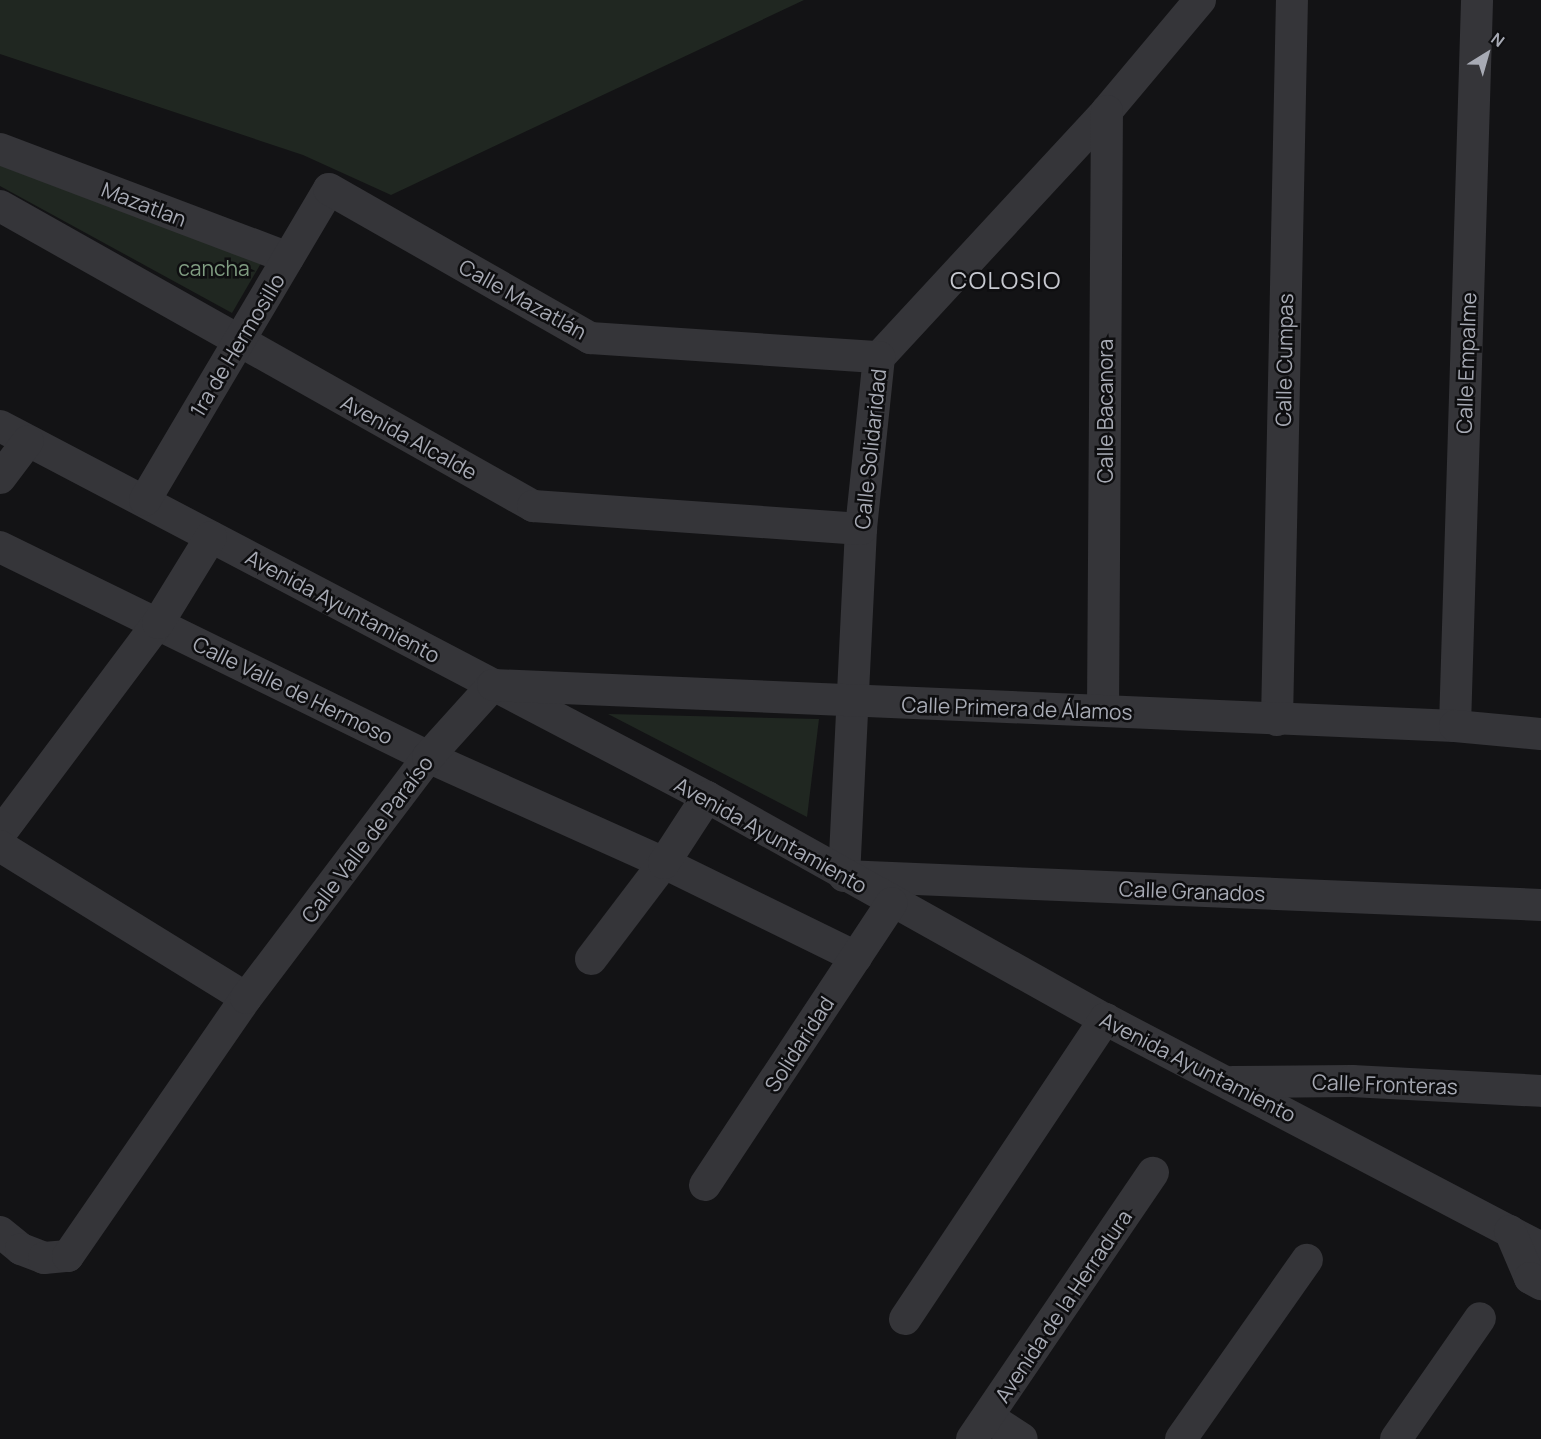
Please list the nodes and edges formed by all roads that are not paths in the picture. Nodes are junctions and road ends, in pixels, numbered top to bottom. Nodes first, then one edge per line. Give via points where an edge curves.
1 (1200, 0) edge
2 (1292, 0) edge
3 (1477, 0) edge
4 (1107, 111) junction
5 (0, 149) edge
6 (329, 189) joint
7 (0, 206) edge
8 (288, 258) junction
9 (239, 342) junction
10 (879, 357) junction
11 (0, 426) edge
12 (27, 441) junction
13 (0, 478) edge
14 (145, 500) junction
15 (861, 529) junction
16 (211, 537) junction
17 (0, 547) edge
18 (158, 623) junction
19 (493, 686) junction
20 (853, 702) junction
21 (1103, 710) junction
22 (1277, 720) junction
23 (1455, 726) junction
24 (1541, 734) edge
25 (428, 757) junction
26 (707, 797) junction
27 (0, 834) edge
28 (0, 846) edge
29 (664, 862) junction
30 (844, 876) junction
31 (892, 903) junction
32 (1541, 905) edge
33 (856, 957) junction
34 (591, 959) dead end
35 (246, 998) junction
36 (1105, 1019) junction
37 (1229, 1082) junction
38 (1541, 1091) edge
39 (1153, 1173) dead end
40 (705, 1185) dead end
41 (1510, 1231) junction
42 (0, 1232) edge
43 (1541, 1248) edge
44 (1307, 1260) dead end
45 (1541, 1284) edge
46 (1480, 1318) dead end
47 (905, 1319) dead end
48 (980, 1428) edge
49 (1022, 1439) edge
50 (1181, 1439) edge
51 (1396, 1439) edge

1 - 4 street, Calle Solidaridad
2 - 22 street, Calle Cumpas
3 - 23 street, Calle Empalme
4 - 10 street, Calle Solidaridad
4 - 21 street, Calle Bacanora
5 - 8 street, Mazatlan
6 - 8 street, 1ra de Hermosillo
6 - 10 street, Calle Mazatlán via 590,338
7 - 9 street, Avenida Alcalde
8 - 9 street, 1ra de Hermosillo
9 - 14 street, 1ra de Hermosillo
9 - 15 street, Avenida Alcalde via 532,506
10 - 15 street, Calle Solidaridad
11 - 12 street, Avenida Ayuntamiento
12 - 13 street
12 - 14 street, Avenida Ayuntamiento
14 - 16 street, Avenida Ayuntamiento
15 - 20 street, Calle Solidaridad
16 - 18 street
16 - 19 street, Avenida Ayuntamiento
17 - 18 street, Calle Valle de Hermoso
18 - 25 street, Calle Valle de Hermoso
18 - 27 street
19 - 20 street, Calle Primera de Álamos via 595,687
19 - 25 street, Calle Valle de Paraíso
19 - 26 street, Avenida Ayuntamiento
20 - 21 street, Calle Primera de Álamos
20 - 30 street, Calle Solidaridad
21 - 22 street, Calle Primera de Álamos
22 - 23 street, Calle Primera de Álamos
23 - 24 street, Calle Primera de Álamos
25 - 29 street, Calle Valle de Hermoso
25 - 35 street, Calle Valle de Paraíso
26 - 29 street
26 - 30 street, Avenida Ayuntamiento
28 - 35 street
29 - 33 street, Calle Valle de Hermoso
29 - 34 street
30 - 31 street, Avenida Ayuntamiento
30 - 32 street, Calle Granados
31 - 33 street, Solidaridad
31 - 36 street, Avenida Ayuntamiento
33 - 40 street, Solidaridad
35 - 42 street, Calle Valle de Paraíso via 68,1256 44,1258 21,1249
36 - 37 street, Avenida Ayuntamiento
36 - 47 street
37 - 38 street, Calle Fronteras via 1352,1081
37 - 41 street, Avenida Ayuntamiento
39 - 48 street, Avenida de la Herradura
41 - 43 street, Avenida Ayuntamiento
41 - 45 street via 1530,1278
44 - 50 street
46 - 51 street
48 - 49 street

